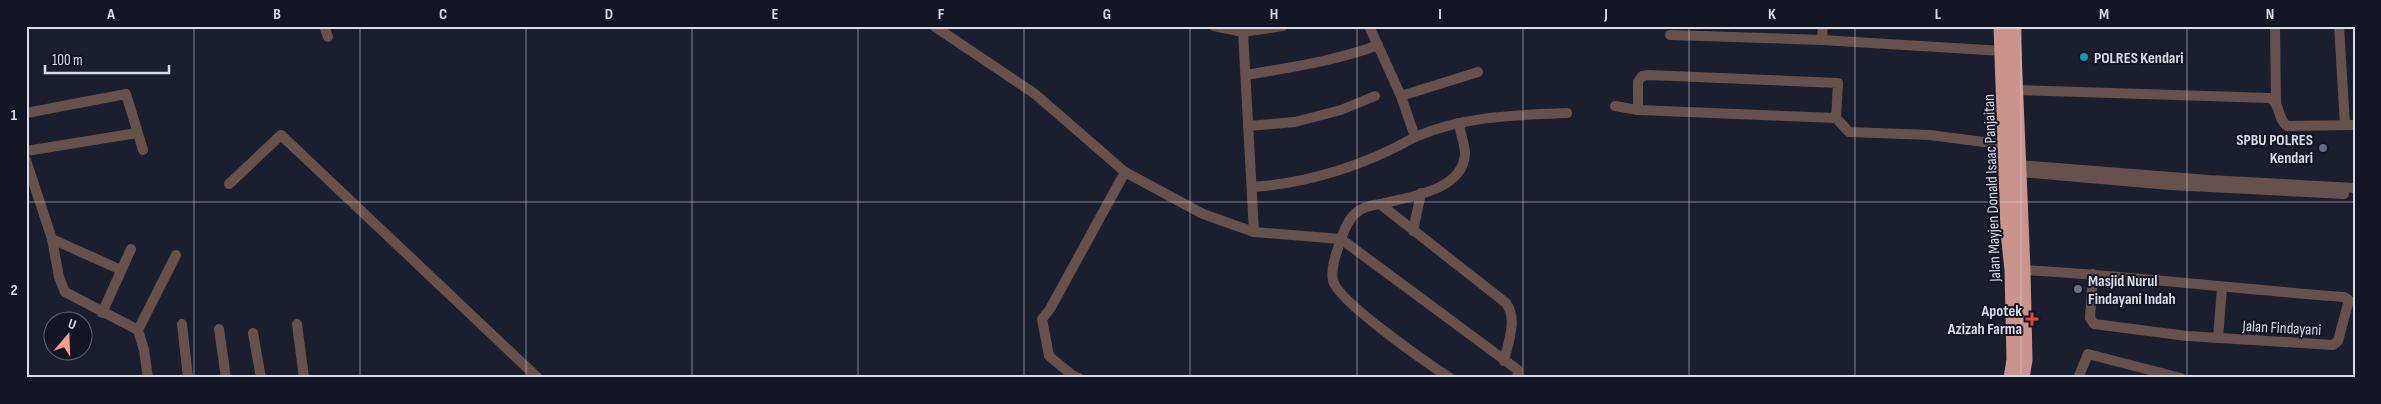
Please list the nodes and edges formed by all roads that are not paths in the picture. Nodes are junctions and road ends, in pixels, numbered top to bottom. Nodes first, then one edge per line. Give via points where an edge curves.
1 (324, 26) edge
2 (934, 26) edge
3 (1214, 26) edge
4 (1369, 26) edge
5 (1823, 26) edge
6 (2002, 26) edge
7 (2013, 26) edge
8 (2275, 26) edge
9 (2339, 26) edge
10 (1278, 27) edge
11 (1239, 29) edge
12 (1670, 35) dead end
13 (328, 37) dead end
14 (1822, 40) junction
15 (1378, 45) junction
16 (2003, 51) junction
17 (1478, 72) dead end
18 (1246, 75) junction
19 (2015, 90) junction
20 (1375, 96) dead end
21 (1401, 96) junction
22 (2276, 102) junction
23 (1615, 106) dead end
24 (1638, 110) junction
25 (1567, 113) dead end
26 (26, 114) edge
27 (1836, 118) junction
28 (1459, 123) junction
29 (2350, 125) edge
30 (1248, 126) junction
31 (137, 133) junction
32 (1415, 137) junction
33 (2007, 145) junction
34 (143, 150) dead end
35 (26, 151) edge
36 (26, 160) edge
37 (2020, 169) junction
38 (1125, 172) junction
39 (229, 184) dead end
40 (1253, 187) junction
41 (2355, 188) edge
42 (30, 190) edge
43 (1421, 193) junction
44 (2355, 194) edge
45 (1380, 204) junction
46 (1254, 232) junction
47 (1413, 232) junction
48 (2015, 232) junction
49 (1342, 239) junction
50 (52, 240) junction
51 (131, 250) dead end
52 (176, 255) dead end
53 (121, 270) junction
54 (2023, 270) junction
55 (2093, 274) junction
56 (2222, 288) junction
57 (102, 313) junction
58 (182, 324) dead end
59 (297, 324) dead end
60 (219, 329) dead end
61 (138, 330) junction
62 (253, 333) dead end
63 (2218, 338) junction
64 (1504, 361) junction
65 (148, 378) edge
66 (188, 378) edge
67 (226, 378) edge
68 (261, 378) edge
69 (304, 378) edge
70 (538, 378) edge
71 (1079, 378) edge
72 (1450, 378) edge
73 (1517, 378) edge
74 (2011, 378) edge
75 (2022, 378) edge
76 (2078, 378) edge
77 (2181, 378) edge

1 - 13 street
2 - 38 street via 1035,94
3 - 11 street
4 - 15 street
5 - 14 street
6 - 16 highway, Jalan Mayjen Donald Isaac Panjaitan
7 - 19 highway, Jalan Mayjen Donald Isaac Panjaitan
8 - 22 street
9 - 29 street
10 - 11 street
11 - 18 street
12 - 14 street
14 - 16 street
15 - 18 street via 1323,62
15 - 21 street
16 - 33 highway, Jalan Mayjen Donald Isaac Panjaitan
17 - 21 street
18 - 30 street
19 - 22 street via 2243,96 2270,98
19 - 37 highway, Jalan Mayjen Donald Isaac Panjaitan
20 - 30 street via 1341,110 1295,122
21 - 32 street
22 - 29 street via 2280,120 2287,126
23 - 24 street
24 - 27 street
24 - 27 street via 1638,82 1642,76 1780,79 1838,83
25 - 28 street
26 - 31 street via 126,94
27 - 33 street via 1849,132 1930,135
28 - 32 street
28 - 43 street via 1465,154 1460,170 1449,184
30 - 40 street
31 - 34 street
31 - 35 street
32 - 40 street via 1392,150 1323,175 1285,185
33 - 48 highway, Jalan Mayjen Donald Isaac Panjaitan
36 - 42 street
37 - 41 street
37 - 44 street via 2170,185
37 - 48 highway, Jalan Mayjen Donald Isaac Panjaitan
38 - 46 street via 1204,214
38 - 71 street via 1042,319 1049,356
39 - 70 street via 281,135
40 - 46 street
42 - 50 street
43 - 45 street
43 - 47 street
45 - 47 street
45 - 49 street via 1363,207 1355,213
46 - 49 street
47 - 64 street via 1510,308 1512,322
48 - 54 highway, Jalan Mayjen Donald Isaac Panjaitan
48 - 74 highway, Jalan Mayjen Donald Isaac Panjaitan
49 - 64 street
49 - 72 street via 1332,271 1337,290
50 - 53 street
50 - 57 street via 65,292
51 - 53 street
52 - 61 street
53 - 57 street
54 - 55 street, Jalan Findayani
54 - 75 highway, Jalan Mayjen Donald Isaac Panjaitan via 2025,360
55 - 56 street, Jalan Findayani
55 - 63 street, Jalan Findayani via 2090,318 2094,324
56 - 63 street
56 - 63 street, Jalan Findayani via 2344,297 2349,300 2338,341 2333,345
57 - 61 street
58 - 66 street
59 - 69 street
60 - 67 street
61 - 65 street
62 - 68 street
64 - 73 street via 1518,370
76 - 77 street via 2088,354

